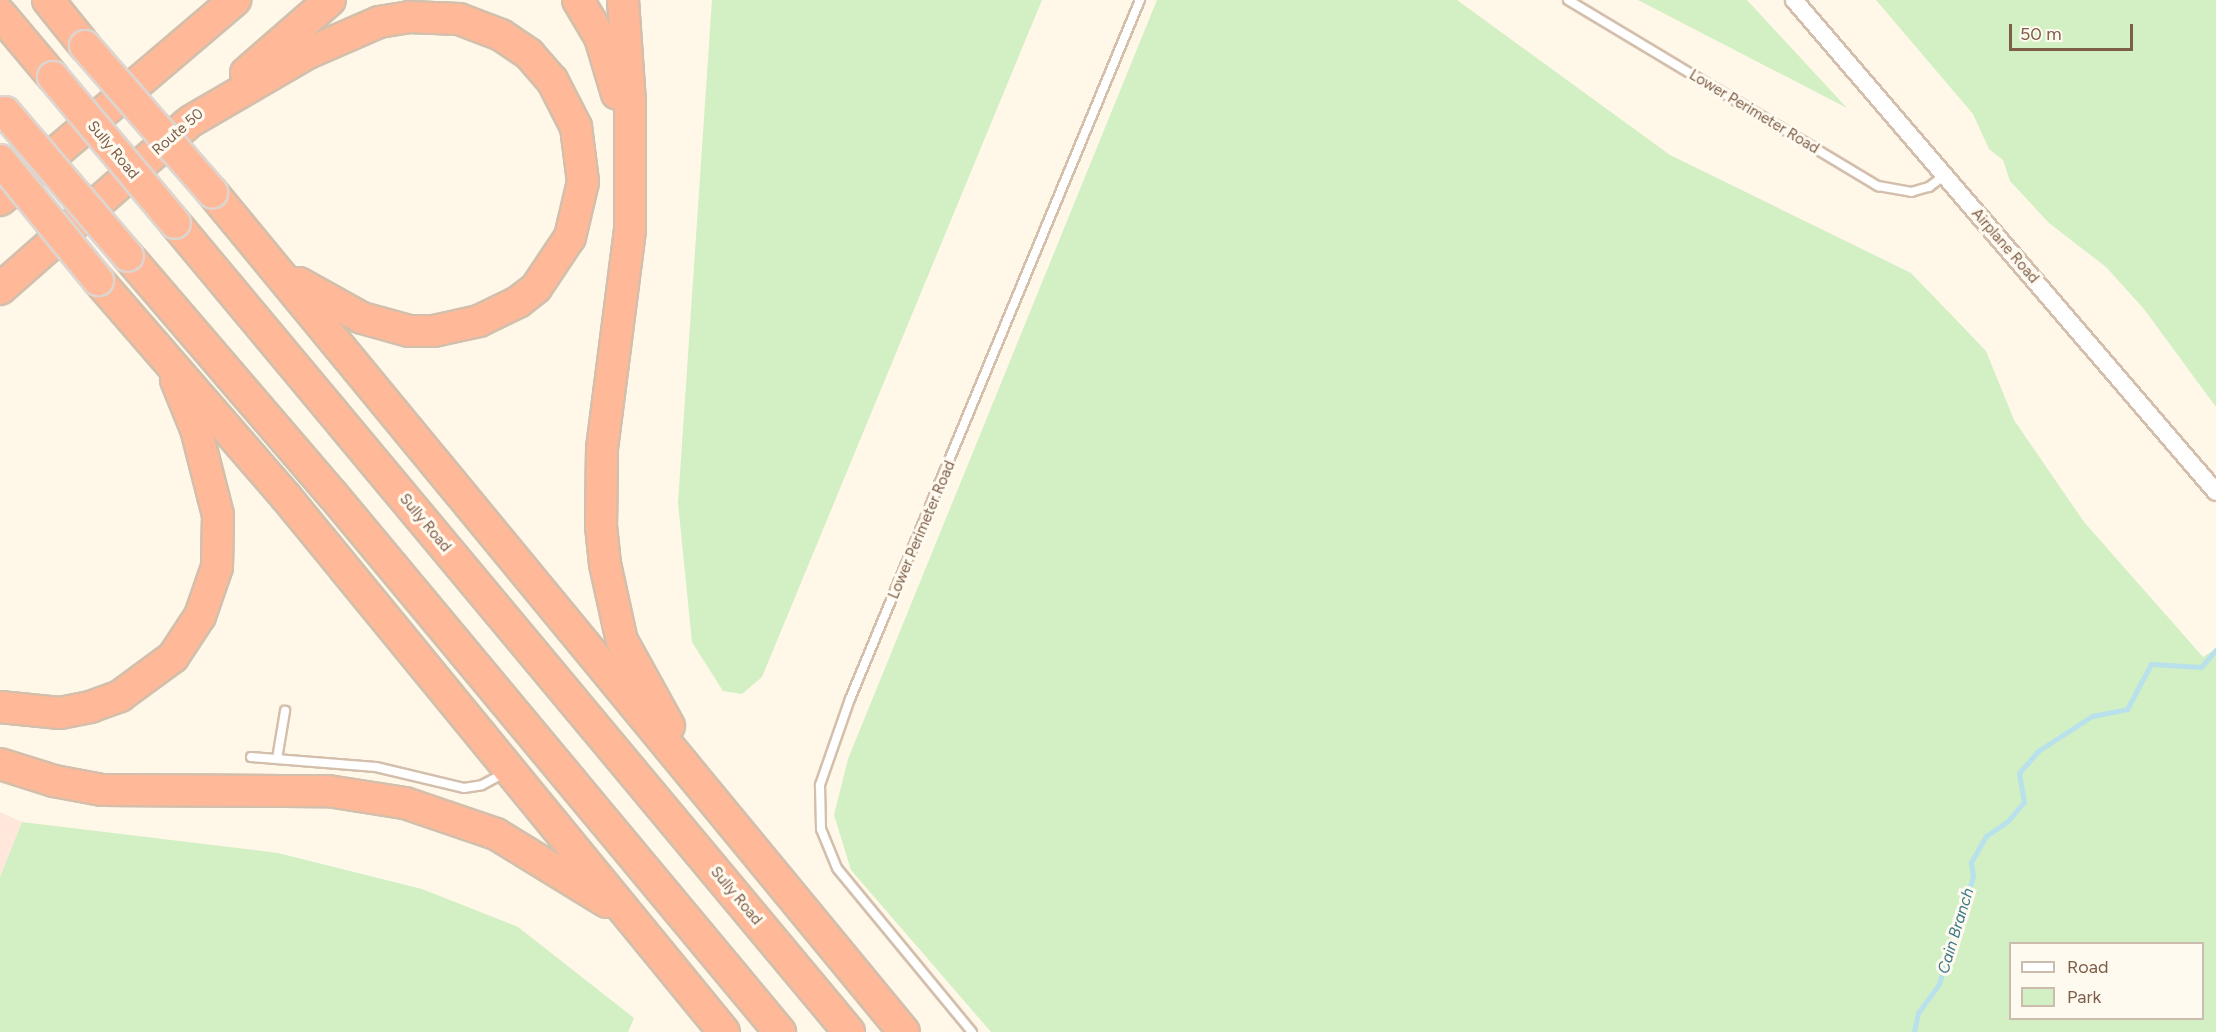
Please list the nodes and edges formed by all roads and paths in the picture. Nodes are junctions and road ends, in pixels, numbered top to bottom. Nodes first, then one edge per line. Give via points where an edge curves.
1 (48, 0) edge
2 (218, 0) edge
3 (235, 0) edge
4 (330, 0) edge
5 (578, 0) edge
6 (623, 0) edge
7 (1140, 0) edge
8 (1568, 0) edge
9 (1794, 0) edge
10 (0, 14) edge
11 (146, 77) junction
12 (3, 109) edge
13 (191, 121) junction
14 (0, 160) edge
15 (632, 173) junction
16 (1945, 176) junction
17 (0, 200) edge
18 (272, 264) junction
19 (6, 286) edge
20 (129, 314) junction
21 (2216, 492) edge
22 (0, 707) edge
23 (285, 711) dead end
24 (251, 757) dead end
25 (277, 759) junction
26 (0, 764) edge
27 (510, 770) junction
28 (708, 796) junction
29 (632, 919) junction
30 (724, 1032) edge
31 (780, 1032) edge
32 (849, 1032) edge
33 (904, 1032) edge
34 (972, 1032) edge

1 - 18 highway, bridge
2 - 11 highway
3 - 11 highway
4 - 13 highway, Route 50
5 - 15 highway via 600,37 617,93
6 - 15 highway
7 - 34 lane, Lower Perimeter Road via 850,699 820,785 821,829 837,868
8 - 16 lane, Lower Perimeter Road via 1878,186 1911,192 1929,188
9 - 16 street, Airplane Road
10 - 32 highway, Sully Road, bridge
11 - 17 highway
12 - 31 highway, bridge via 348,513
13 - 18 highway via 308,53 379,22 409,17 459,19 501,35 529,54 561,94 581,144 582,201 561,255 536,288 518,302 457,328 409,331 362,318 320,298
13 - 19 highway, Route 50
14 - 20 highway, bridge
15 - 28 highway via 622,300 602,448 600,487 605,564 622,641
16 - 21 street, Airplane Road
18 - 28 highway
20 - 22 highway via 178,384 196,429 218,515 219,550 213,584 200,616 173,657 120,696 60,712
20 - 27 highway via 286,496
23 - 25 lane
24 - 25 lane
25 - 27 lane via 376,767 464,788 495,780
26 - 29 highway via 54,782 102,790 328,791 405,803 455,818 525,849
27 - 29 highway
28 - 33 highway
29 - 30 highway

